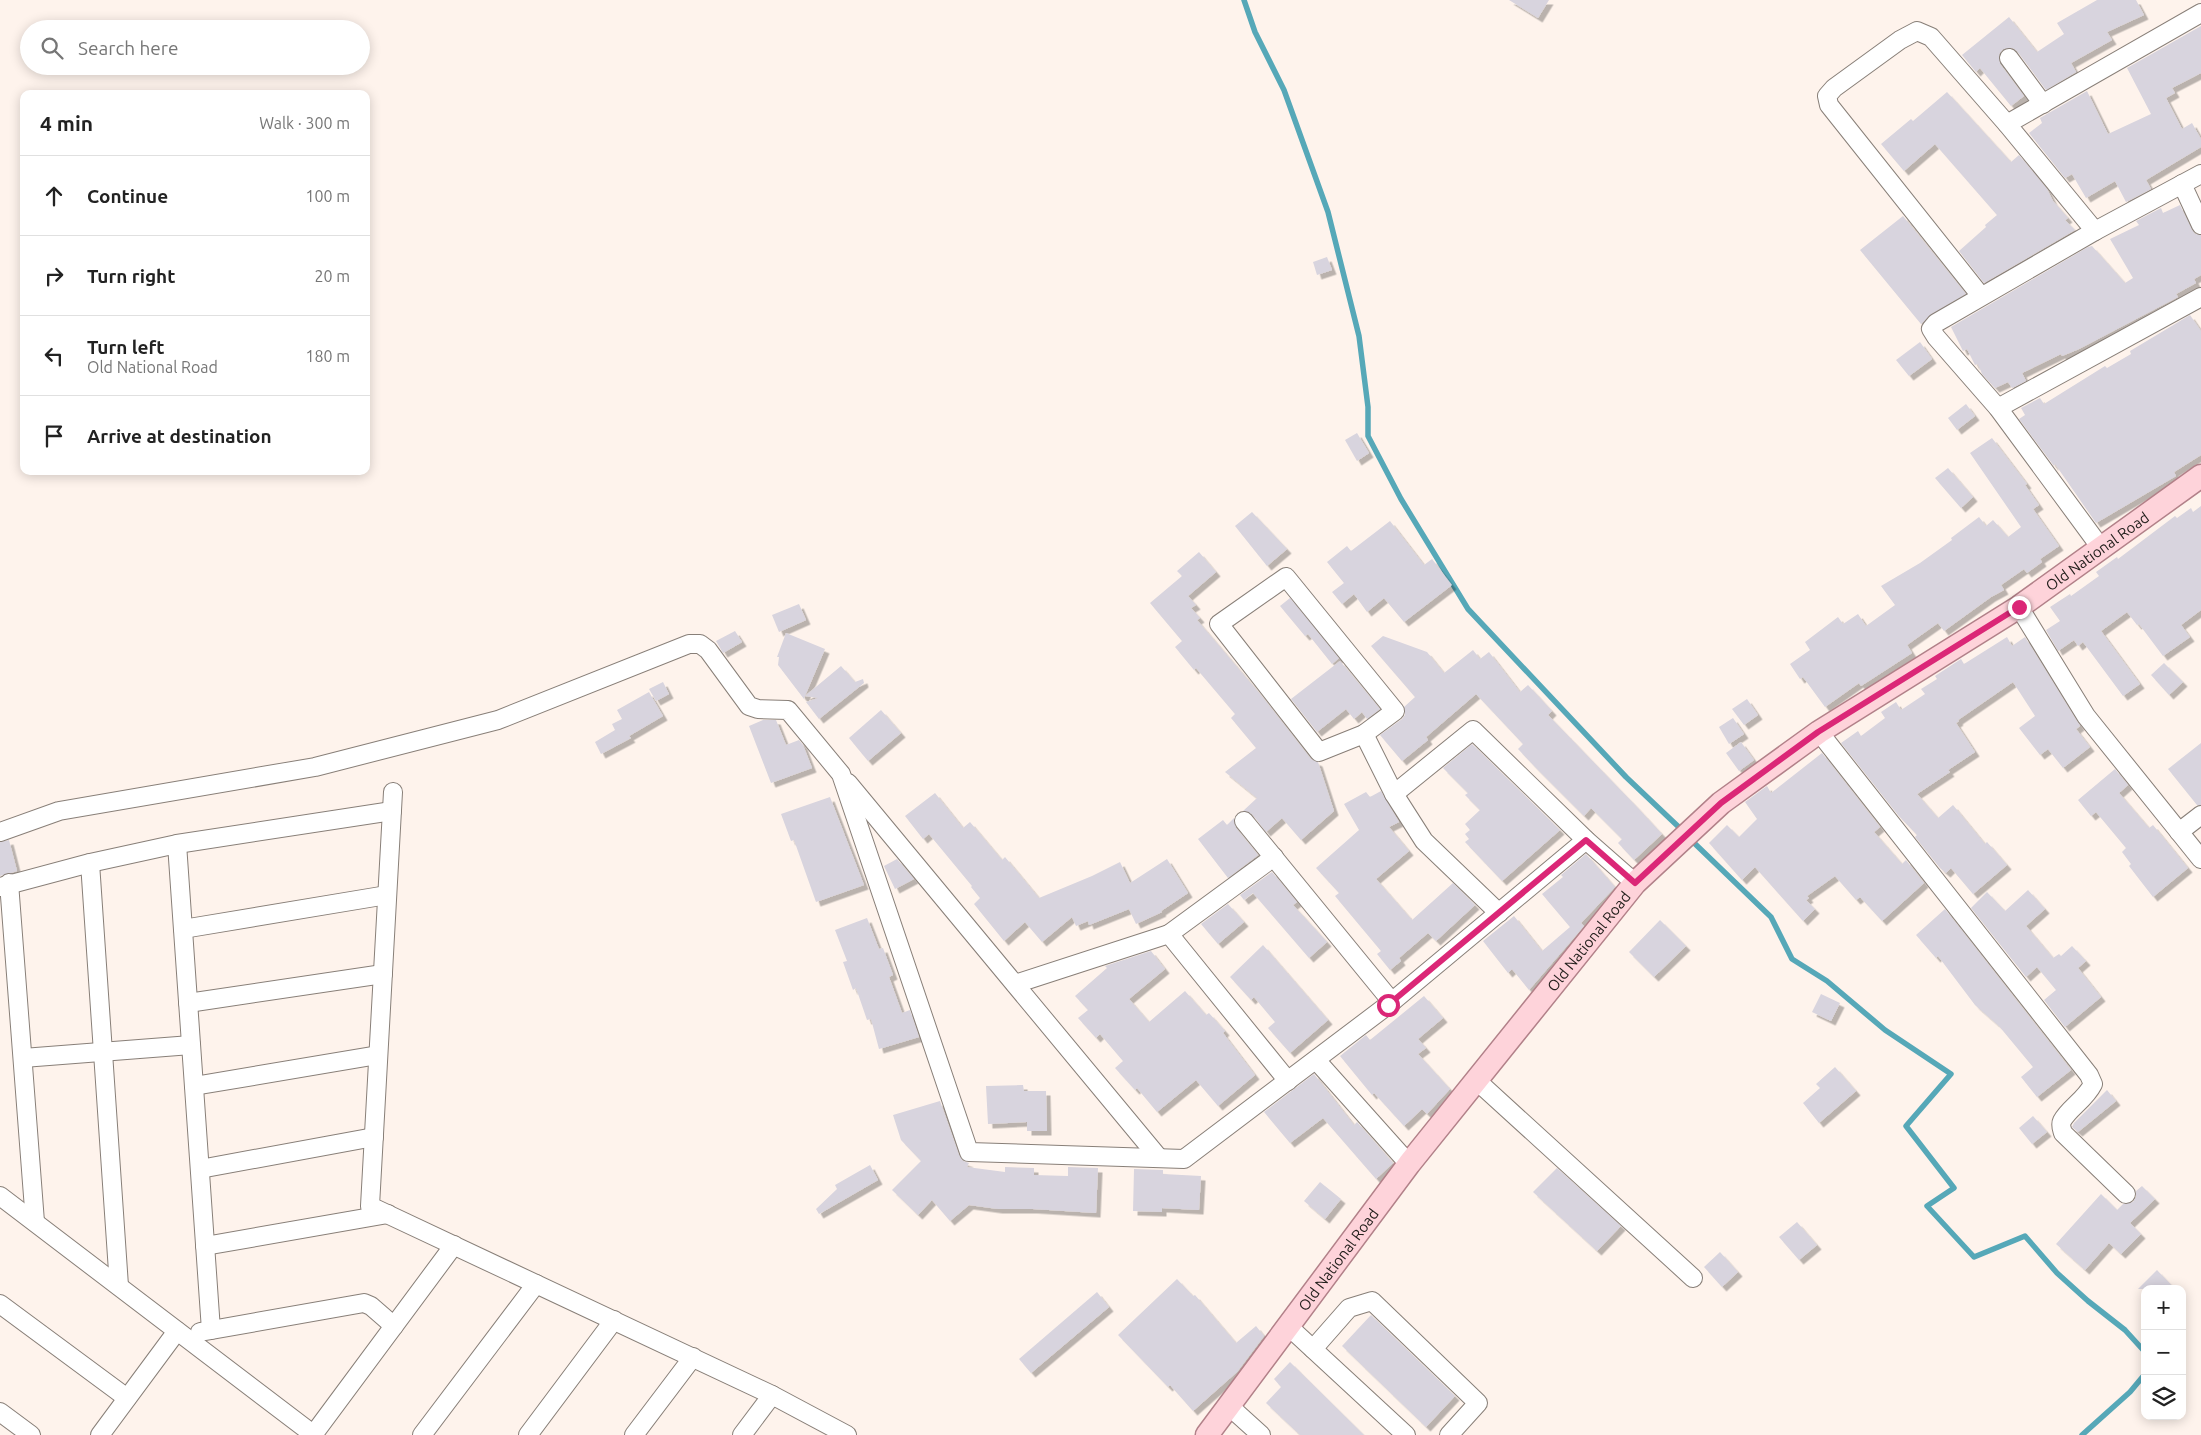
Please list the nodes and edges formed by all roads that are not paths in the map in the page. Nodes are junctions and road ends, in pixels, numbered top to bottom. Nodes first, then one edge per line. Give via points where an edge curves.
1 (2201, 13) edge
2 (2009, 58) dead end
3 (2043, 104) junction
4 (2007, 124) junction
5 (2201, 174) edge
6 (2182, 184) junction
7 (2201, 225) edge
8 (2095, 231) junction
9 (1981, 296) junction
10 (2200, 301) edge
11 (1998, 408) junction
12 (2201, 476) edge
13 (2101, 548) junction
14 (2019, 607) junction
15 (1818, 732) junction
16 (1364, 734) junction
17 (841, 774) junction
18 (392, 792) dead end
19 (1394, 794) junction
20 (392, 811) junction
21 (2201, 815) edge
22 (1244, 821) dead end
23 (0, 832) edge
24 (2179, 832) junction
25 (1586, 840) junction
26 (177, 844) junction
27 (1274, 858) junction
28 (2201, 859) edge
29 (90, 863) junction
30 (1635, 883) junction
31 (5, 885) edge
32 (387, 895) junction
33 (1499, 913) junction
34 (183, 929) junction
35 (1169, 934) junction
36 (383, 974) junction
37 (1015, 984) junction
38 (1392, 1002) junction
39 (188, 1003) junction
40 (191, 1045) junction
41 (103, 1052) junction
42 (378, 1056) junction
43 (23, 1058) junction
44 (1316, 1060) junction
45 (1476, 1080) junction
46 (1288, 1081) junction
47 (194, 1086) junction
48 (374, 1137) junction
49 (1159, 1158) junction
50 (1409, 1164) junction
51 (200, 1169) junction
52 (2126, 1194) dead end
53 (0, 1196) edge
54 (388, 1214) junction
55 (35, 1222) junction
56 (454, 1245) junction
57 (206, 1246) junction
58 (1693, 1278) dead end
59 (536, 1284) junction
60 (119, 1286) junction
61 (0, 1304) edge
62 (614, 1320) junction
63 (394, 1326) junction
64 (1288, 1326) junction
65 (211, 1330) junction
66 (180, 1333) junction
67 (1313, 1349) junction
68 (693, 1357) junction
69 (772, 1395) junction
70 (127, 1398) junction
71 (1229, 1406) junction
72 (0, 1412) edge
73 (31, 1435) edge
74 (100, 1435) edge
75 (314, 1435) edge
76 (422, 1435) edge
77 (528, 1435) edge
78 (634, 1435) edge
79 (742, 1435) edge
80 (846, 1435) edge
81 (1207, 1435) edge
82 (1262, 1435) edge
83 (1406, 1435) edge
84 (1449, 1435) edge

1 - 3 street
2 - 3 street
3 - 4 street
4 - 8 street
4 - 9 street via 1931,36 1917,31 1886,50 1827,96 1829,105
5 - 6 street
6 - 7 street
6 - 8 street
8 - 9 street
9 - 11 street via 1931,329
10 - 11 street
11 - 13 street
12 - 13 main road, Old National Road
13 - 14 main road, Old National Road
14 - 15 main road, Old National Road
14 - 24 street via 2086,716
15 - 30 main road, Old National Road via 1721,803
15 - 52 street via 2089,1075 2093,1084 2088,1094 2062,1121 2061,1128
16 - 16 street via 1319,752 1219,624 1286,577 1395,711
16 - 19 street
17 - 23 street via 788,710 749,706 708,650 700,644 689,644 498,720 316,767 59,811
17 - 37 street
17 - 49 street via 969,1152
18 - 20 street
19 - 25 street via 1473,730
19 - 33 street via 1424,841
20 - 26 street
20 - 32 street
21 - 24 street
22 - 27 street
24 - 28 street
25 - 30 street
25 - 33 street
26 - 29 street
26 - 34 street
27 - 35 street
27 - 38 street
29 - 31 street
29 - 41 street
30 - 45 main road, Old National Road
31 - 43 street
32 - 34 street
32 - 36 street
33 - 38 street
34 - 39 street
35 - 37 street
35 - 46 street
36 - 39 street
36 - 42 street
37 - 49 street
38 - 44 street
39 - 40 street
40 - 41 street
40 - 47 street
41 - 43 street
41 - 60 street
42 - 47 street
42 - 48 street
43 - 55 street
44 - 46 street
44 - 50 street
45 - 50 main road, Old National Road
45 - 58 street
46 - 49 street via 1184,1159
47 - 51 street
48 - 51 street
48 - 54 street via 370,1206
50 - 64 main road, Old National Road
51 - 57 street
53 - 55 street
54 - 56 street
54 - 57 street
55 - 60 street
56 - 59 street
56 - 63 street
57 - 65 street
59 - 62 street
59 - 76 street
60 - 66 street
61 - 70 street
62 - 68 street
62 - 77 street
63 - 65 street via 364,1303
63 - 75 street
64 - 67 street
64 - 71 main road, Old National Road
65 - 66 street
66 - 70 street
66 - 75 street
67 - 83 street
67 - 84 street via 1349,1308 1372,1301 1478,1403
68 - 69 street
68 - 78 street
69 - 79 street
69 - 80 street
70 - 74 street
71 - 81 main road, Old National Road
71 - 82 street
72 - 73 street

